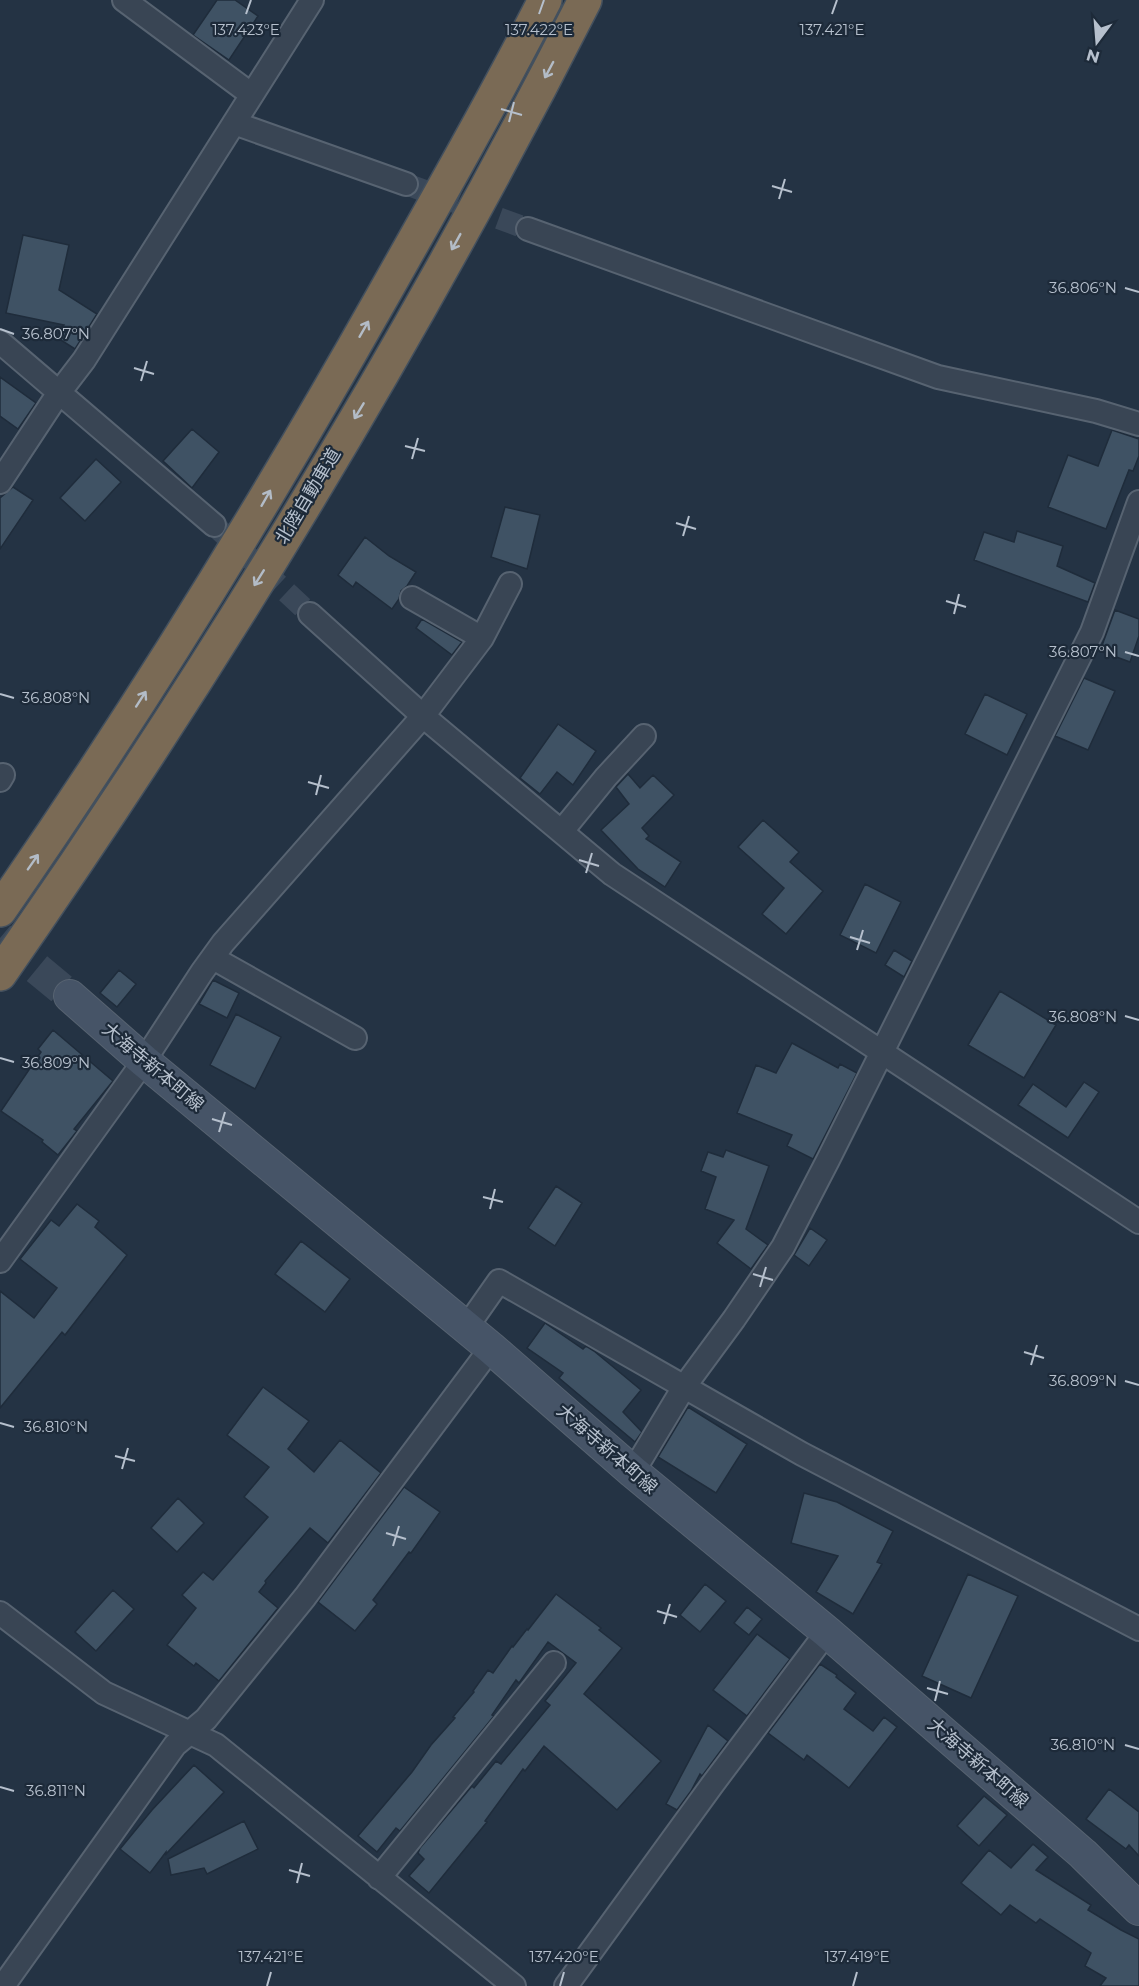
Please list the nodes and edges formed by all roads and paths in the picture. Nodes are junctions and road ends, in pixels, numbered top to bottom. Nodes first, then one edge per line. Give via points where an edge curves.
1 (124, 0) edge
2 (312, 0) edge
3 (545, 0) edge
4 (585, 0) edge
5 (252, 95) junction
6 (234, 123) junction
7 (406, 184) tunnel mouth
8 (528, 230) tunnel mouth
9 (0, 342) edge
10 (58, 394) junction
11 (1139, 424) edge
12 (8, 451) edge
13 (0, 482) edge
14 (1139, 502) edge
15 (214, 525) tunnel mouth
16 (510, 584) dead end
17 (412, 598) dead end
18 (310, 614) tunnel mouth
19 (483, 638) junction
20 (423, 716) junction
21 (644, 736) dead end
22 (562, 831) junction
23 (0, 910) edge
24 (213, 958) junction
25 (0, 974) edge
26 (70, 996) tunnel mouth
27 (356, 1038) dead end
28 (882, 1053) junction
29 (144, 1061) junction
30 (1139, 1222) edge
31 (0, 1261) edge
32 (466, 1328) junction
33 (491, 1348) junction
34 (684, 1386) junction
35 (633, 1472) junction
36 (0, 1613) edge
37 (1139, 1629) edge
38 (827, 1632) junction
39 (554, 1663) dead end
40 (191, 1733) junction
41 (379, 1878) junction
42 (1139, 1909) edge
43 (3, 1986) edge
44 (514, 1986) edge
45 (566, 1986) edge

1 - 5 street
2 - 5 street
23 -> 3 highway, 北陸自動車道 via 243,538 434,206
4 -> 25 highway, 北陸自動車道 via 468,220 294,520 170,721
5 - 6 street
6 - 7 street
6 - 10 street via 84,360
8 - 11 street via 938,377
9 - 10 street
10 - 12 street
10 - 15 street
12 - 13 street
14 - 28 street via 1092,632
16 - 19 street
17 - 19 street
18 - 20 street
19 - 20 street
20 - 22 street
20 - 24 street
21 - 22 street
22 - 28 street via 612,874
24 - 27 street
24 - 29 street
26 - 29 main road, 大海寺新本町線
28 - 30 street
28 - 34 street via 783,1247
29 - 31 street
29 - 32 main road, 大海寺新本町線
32 - 33 main road, 大海寺新本町線
32 - 34 street via 499,1281
33 - 35 main road, 大海寺新本町線
33 - 40 street via 305,1597
34 - 35 street
34 - 37 street via 802,1454
35 - 38 main road, 大海寺新本町線
36 - 40 street via 104,1692
38 - 42 main road, 大海寺新本町線 via 1083,1854
38 - 45 street
39 - 41 street
40 - 41 street via 216,1745
40 - 43 street via 175,1744
41 - 44 street

